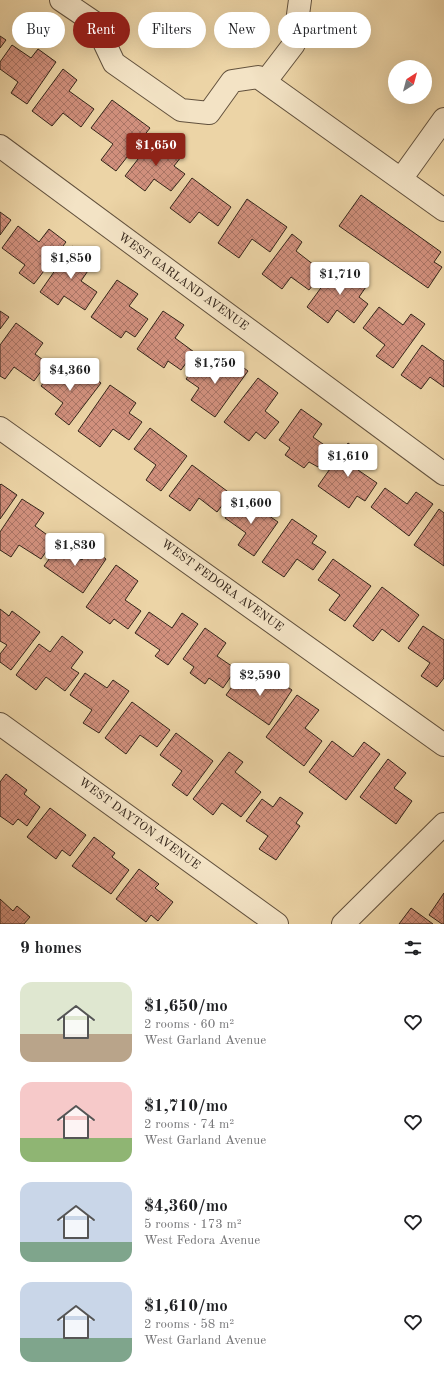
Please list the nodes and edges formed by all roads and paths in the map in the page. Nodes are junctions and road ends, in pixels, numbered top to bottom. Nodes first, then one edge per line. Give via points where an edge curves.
1 (61, 0) edge
2 (300, 0) edge
3 (265, 82) junction
4 (444, 119) edge
5 (0, 146) edge
6 (401, 180) junction
7 (444, 210) edge
8 (0, 428) edge
9 (444, 474) edge
10 (0, 724) edge
11 (444, 744) edge
12 (444, 824) edge
13 (277, 924) edge
14 (343, 924) edge

1 - 3 street via 95,23 114,63 181,110 209,113 232,81 258,77
2 - 3 street via 294,44
3 - 6 street
4 - 6 street
5 - 9 street, WEST GARLAND AVENUE
6 - 7 street
8 - 11 street, WEST FEDORA AVENUE
10 - 13 street, WEST DAYTON AVENUE
12 - 14 street

